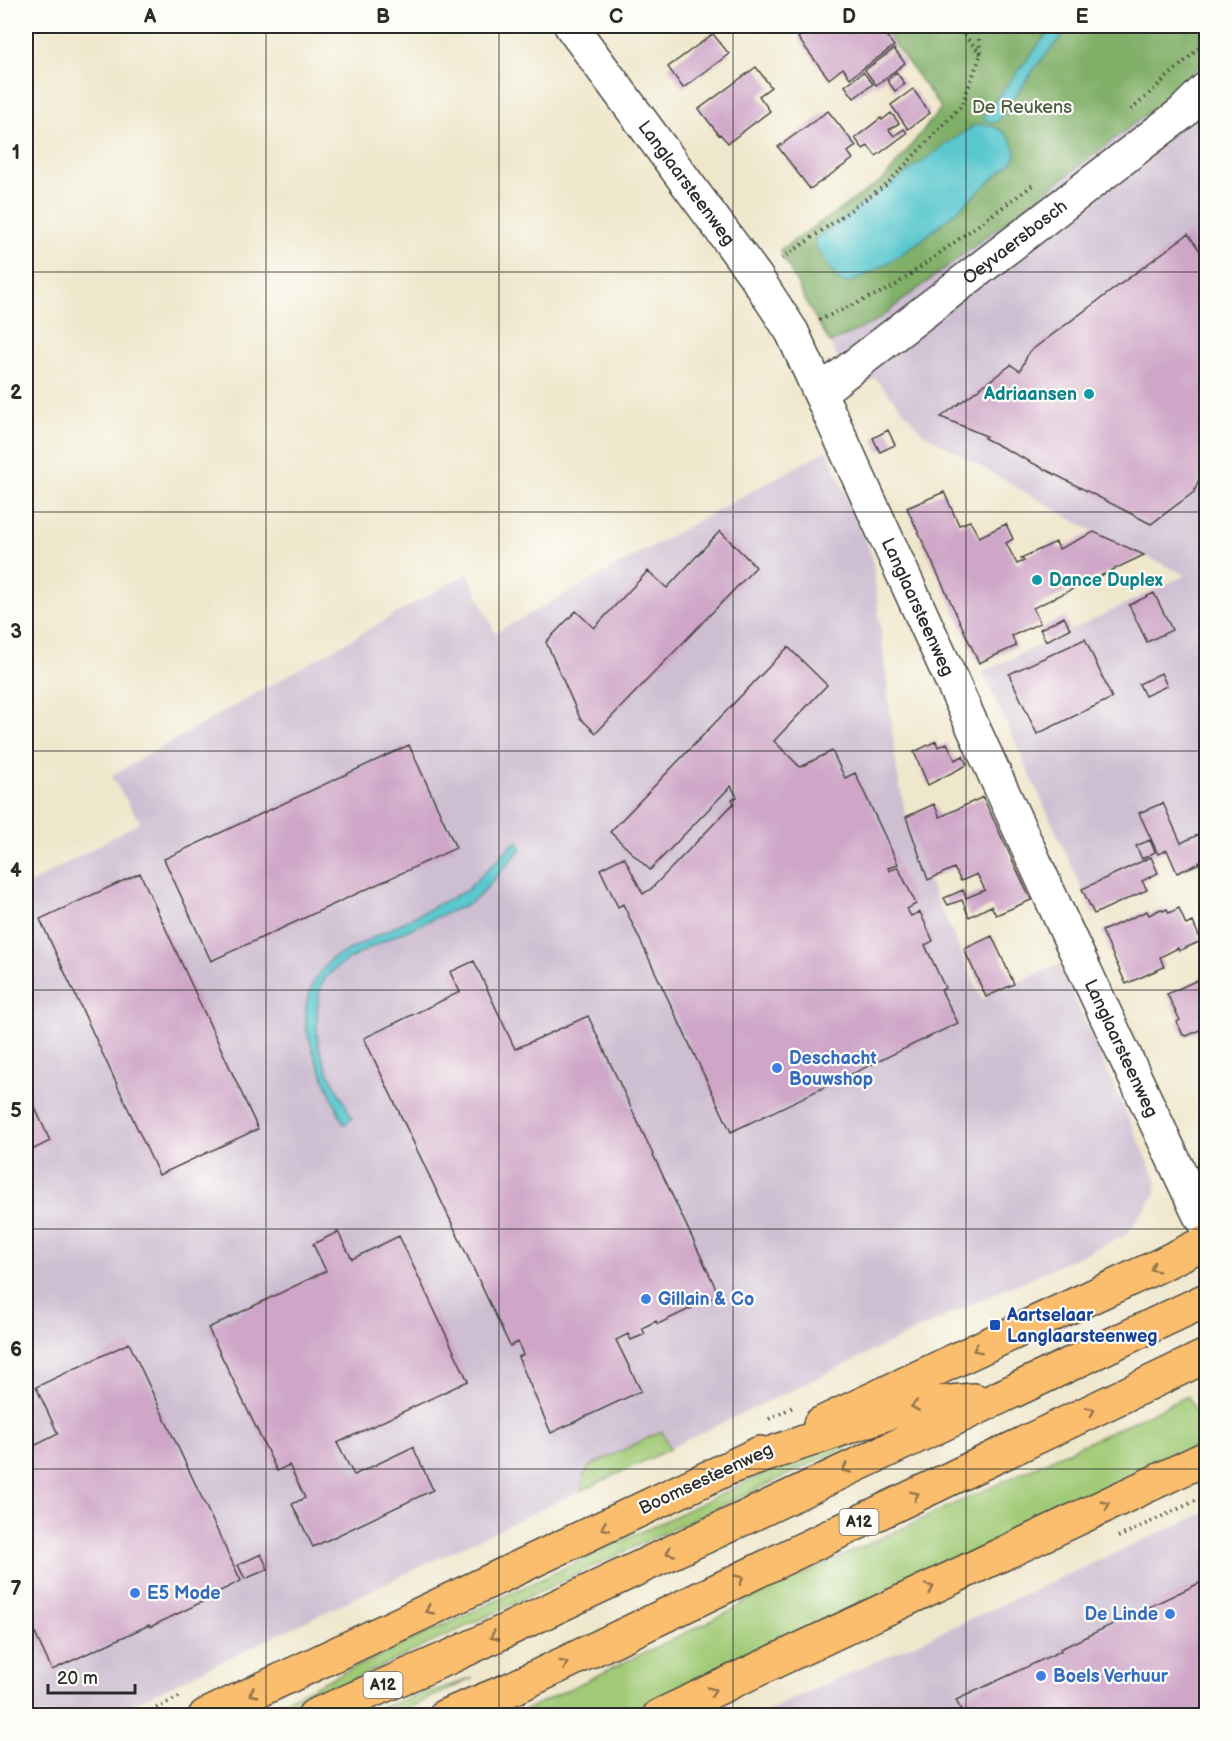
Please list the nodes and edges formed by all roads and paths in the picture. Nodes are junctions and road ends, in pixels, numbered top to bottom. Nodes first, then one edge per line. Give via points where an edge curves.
1 (572, 26) edge
2 (956, 26) edge
3 (977, 26) edge
4 (1206, 42) edge
5 (981, 54) junction
6 (1206, 89) edge
7 (1126, 114) dead end
8 (1034, 185) dead end
9 (756, 277) junction
10 (792, 332) junction
11 (820, 392) junction
12 (1206, 1223) edge
13 (1206, 1242) edge
14 (1206, 1300) edge
15 (1206, 1356) edge
16 (994, 1399) junction
17 (1206, 1458) edge
18 (734, 1466) junction
19 (205, 1716) edge
20 (314, 1716) edge
21 (445, 1716) edge
22 (659, 1716) edge

1 - 9 street, Langlaarsteenweg
2 - 5 path
3 - 5 path
4 - 7 path
5 - 9 path via 962,105 887,184
6 - 11 street, Oeyvaersbosch via 1182,113
8 - 10 path via 893,287
9 - 10 street, Langlaarsteenweg
10 - 11 street, Langlaarsteenweg
11 - 12 street, Langlaarsteenweg via 1064,926
13 -> 18 main road, Boomsesteenweg
14 - 16 main road, A12
21 -> 15 main road, A12 via 511,1689
16 -> 18 main road via 912,1405
16 -> 20 main road, A12 via 452,1656
22 -> 17 main road
18 -> 19 main road, Boomsesteenweg

